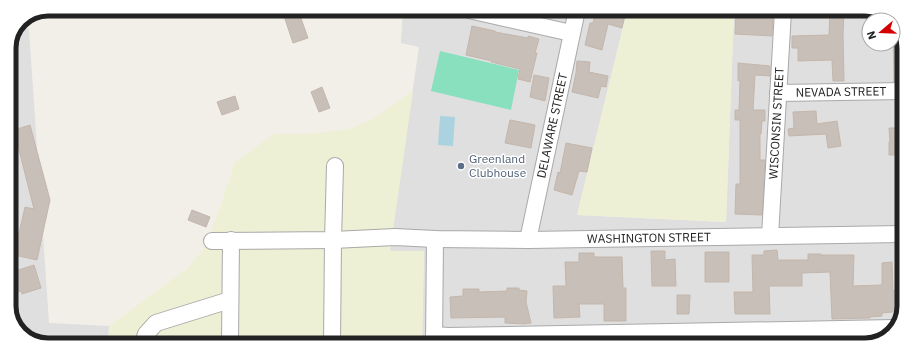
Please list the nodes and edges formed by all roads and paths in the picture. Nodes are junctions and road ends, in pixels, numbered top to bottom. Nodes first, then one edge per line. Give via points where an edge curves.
1 (495, 16) edge
2 (576, 16) edge
3 (783, 16) edge
4 (572, 34) junction
5 (897, 91) edge
6 (778, 93) junction
7 (335, 166) dead end
8 (897, 234) edge
9 (770, 236) junction
10 (435, 239) junction
11 (231, 240) junction
12 (333, 240) junction
13 (528, 240) junction
14 (212, 241) dead end
15 (230, 300) junction
16 (889, 328) edge
17 (145, 338) edge
18 (230, 338) edge
19 (332, 338) edge
20 (434, 338) edge
21 (439, 338) edge
22 (561, 338) edge
23 (642, 338) edge

1 - 4 street
2 - 4 street, DELAWARE STREET
3 - 6 street, WISCONSIN STREET
4 - 13 street, DELAWARE STREET
5 - 6 street, NEVADA STREET
6 - 9 street, WISCONSIN STREET
7 - 12 street
8 - 9 street, WASHINGTON STREET
9 - 13 street, WASHINGTON STREET
10 - 12 street, WASHINGTON STREET via 395,237
10 - 13 street, WASHINGTON STREET
10 - 20 street
11 - 12 street, WASHINGTON STREET
11 - 14 street, WASHINGTON STREET
11 - 15 street
12 - 19 street
15 - 17 street via 156,323
15 - 18 street
16 - 23 street
21 - 22 street

